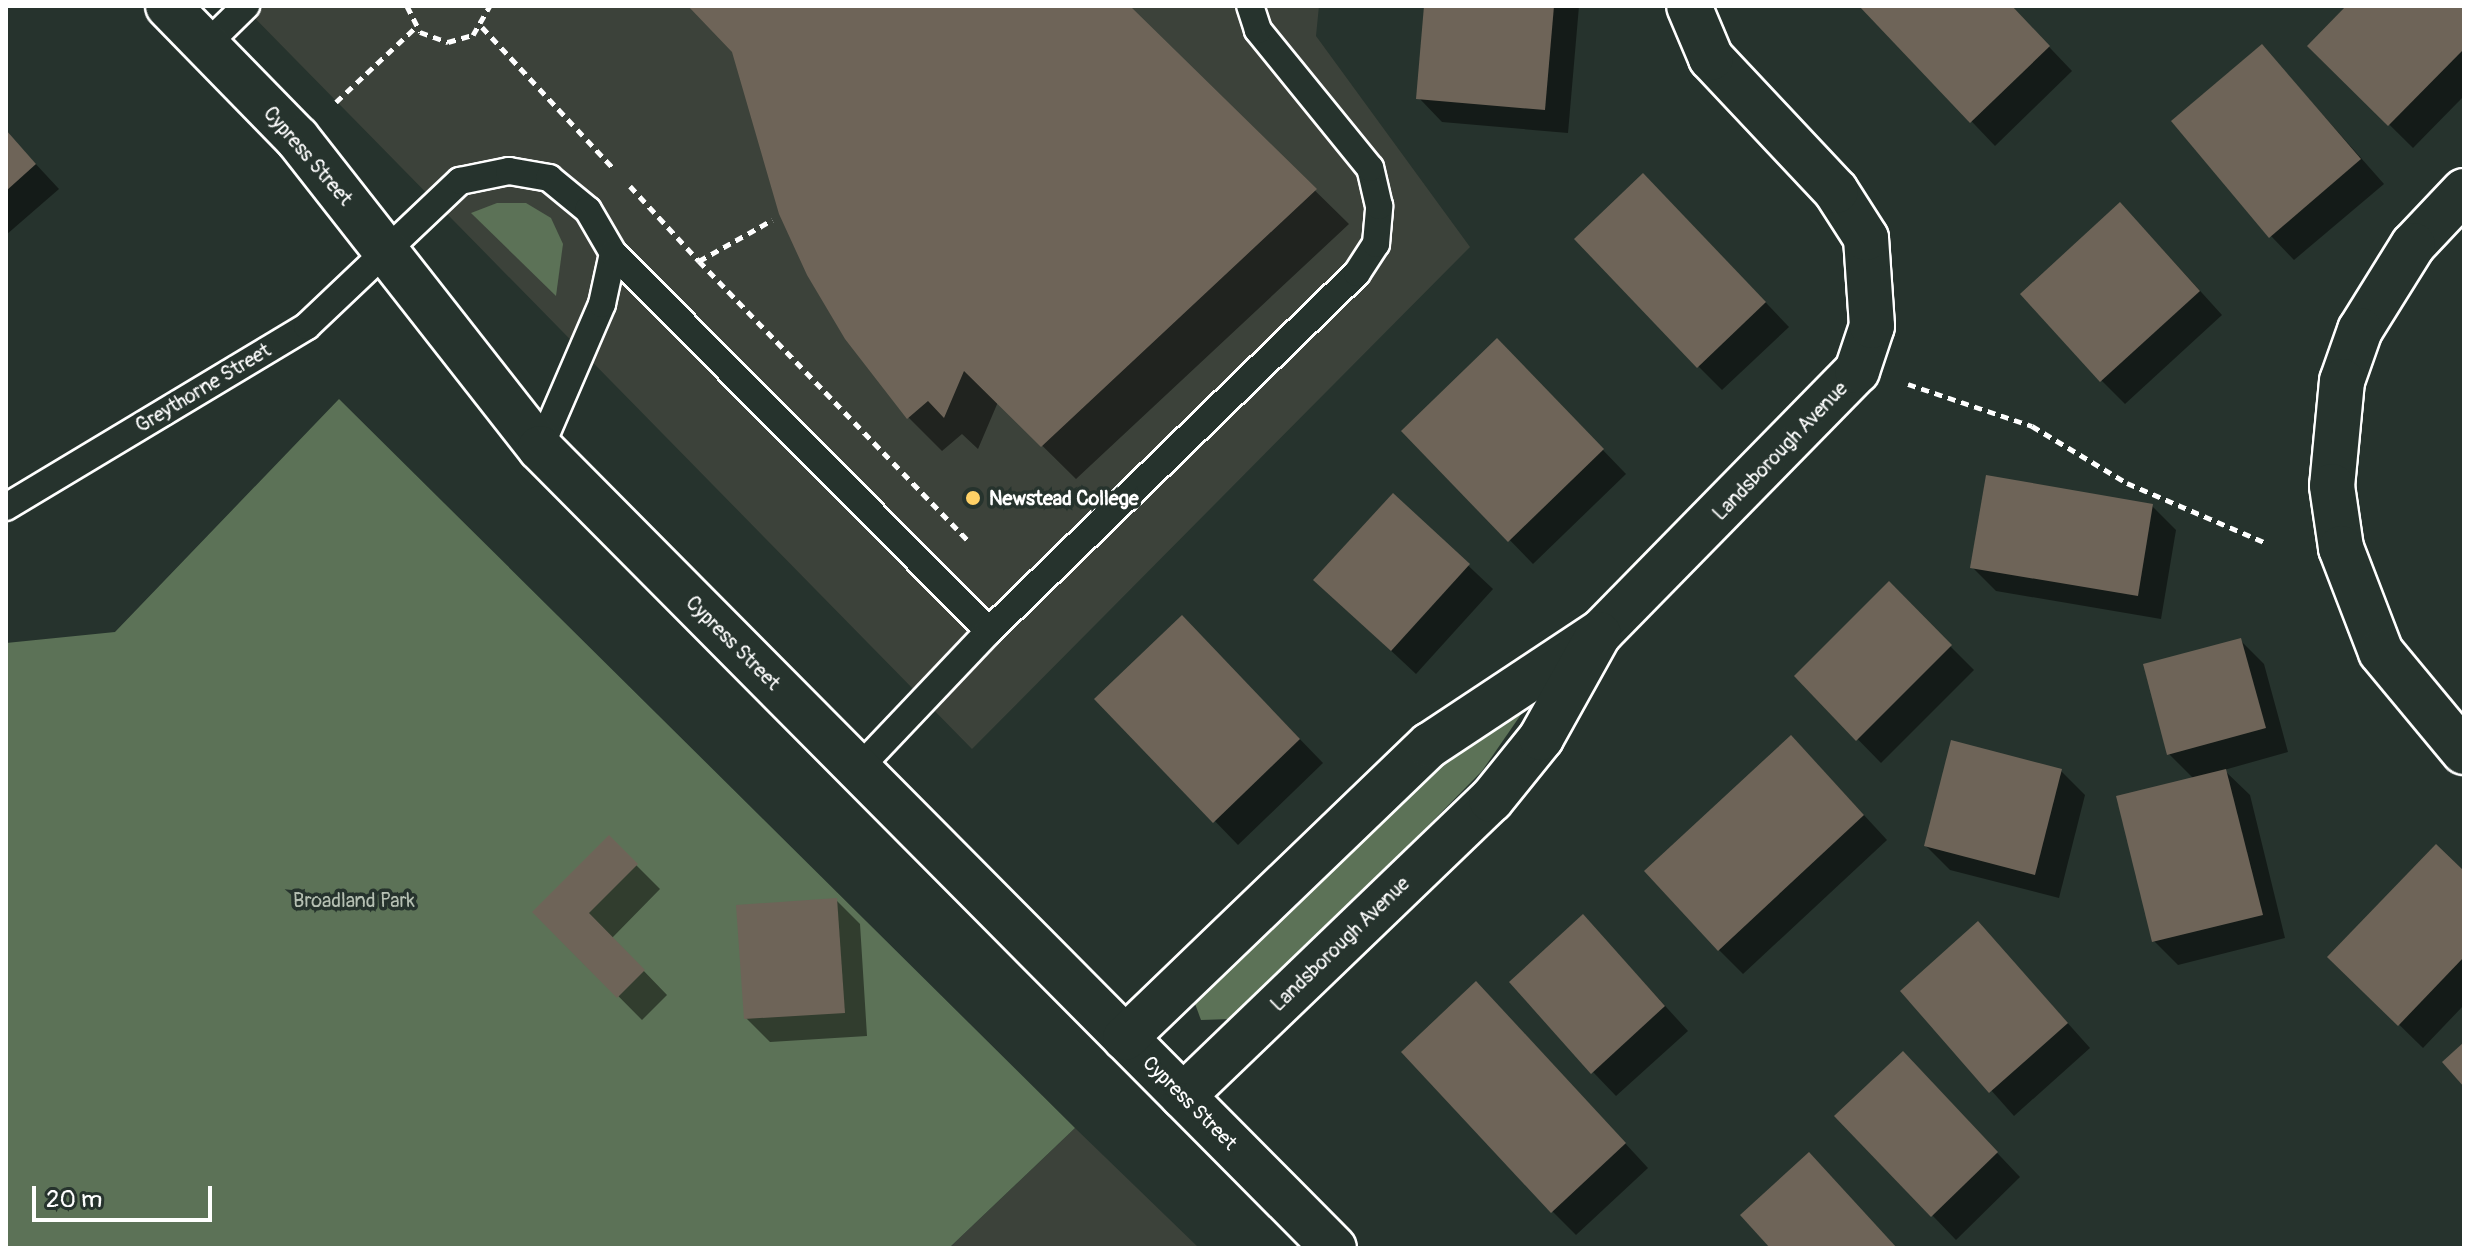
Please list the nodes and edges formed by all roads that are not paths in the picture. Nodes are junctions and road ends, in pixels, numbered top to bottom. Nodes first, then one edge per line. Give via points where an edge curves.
1 (168, 6) edge
2 (246, 6) edge
3 (1250, 6) edge
4 (1689, 6) edge
5 (206, 45) junction
6 (2464, 191) edge
7 (388, 252) junction
8 (613, 253) junction
9 (540, 448) junction
10 (6, 507) edge
11 (989, 631) junction
12 (1601, 632) junction
13 (2464, 752) edge
14 (858, 769) junction
15 (1125, 1038) junction
16 (1183, 1096) junction
17 (1334, 1248) edge

1 - 5 street, Cypress Street
2 - 5 lane
3 - 11 lane via 1258,30 1370,168 1379,206 1376,244 1357,273
4 - 12 street, Landsborough Avenue via 1711,58 1836,191 1866,238 1872,326 1857,371
5 - 7 street, Cypress Street via 297,138
6 - 13 street via 2413,245 2360,330 2342,381 2332,486 2341,548 2381,652
7 - 8 lane, Greythorne Street via 460,181 509,171 549,178 588,210
7 - 9 street, Cypress Street
7 - 10 lane, Greythorne Street via 307,326
8 - 9 lane via 602,304
8 - 11 lane, Greythorne Street
9 - 14 street, Cypress Street
11 - 14 lane
12 - 15 street, Landsborough Avenue via 1430,745
12 - 16 street, Landsborough Avenue via 1541,738 1491,800
14 - 15 street, Cypress Street
15 - 16 street, Cypress Street
16 - 17 street, Cypress Street

